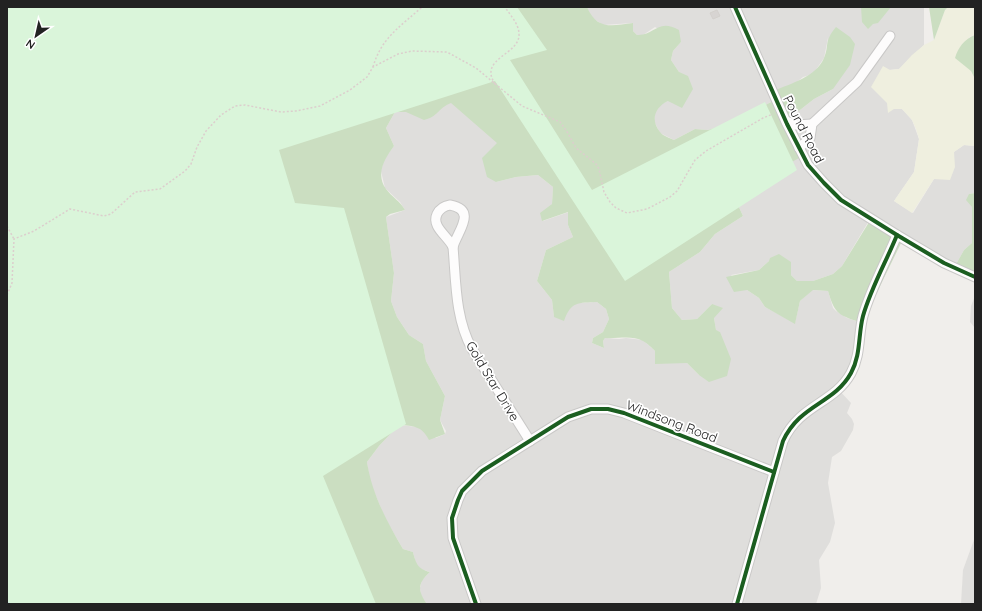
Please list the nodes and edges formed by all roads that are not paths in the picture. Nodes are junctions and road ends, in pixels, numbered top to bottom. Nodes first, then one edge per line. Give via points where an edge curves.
1 (735, 7) edge
2 (890, 36) dead end
3 (786, 121) junction
4 (812, 124) junction
5 (799, 148) junction
6 (897, 235) junction
7 (453, 247) dead end
8 (975, 278) edge
9 (530, 441) junction
10 (774, 472) junction
11 (476, 604) edge
12 (738, 604) edge

1 - 3 street, Pound Road
2 - 4 street via 857,82
3 - 4 street via 796,125
3 - 5 street, Pound Road
4 - 5 street via 810,138
5 - 6 street, Pound Road via 808,165 841,200
6 - 8 street, Pound Road
6 - 10 street via 866,305 857,359 850,374 836,391 806,411 790,428 783,441
7 - 9 street, Gold Star Drive via 459,310 465,334
9 - 10 street, Windsong Road via 576,413 608,409
9 - 11 street, Windsong Road via 475,477 462,491 454,509 453,538
10 - 12 street

